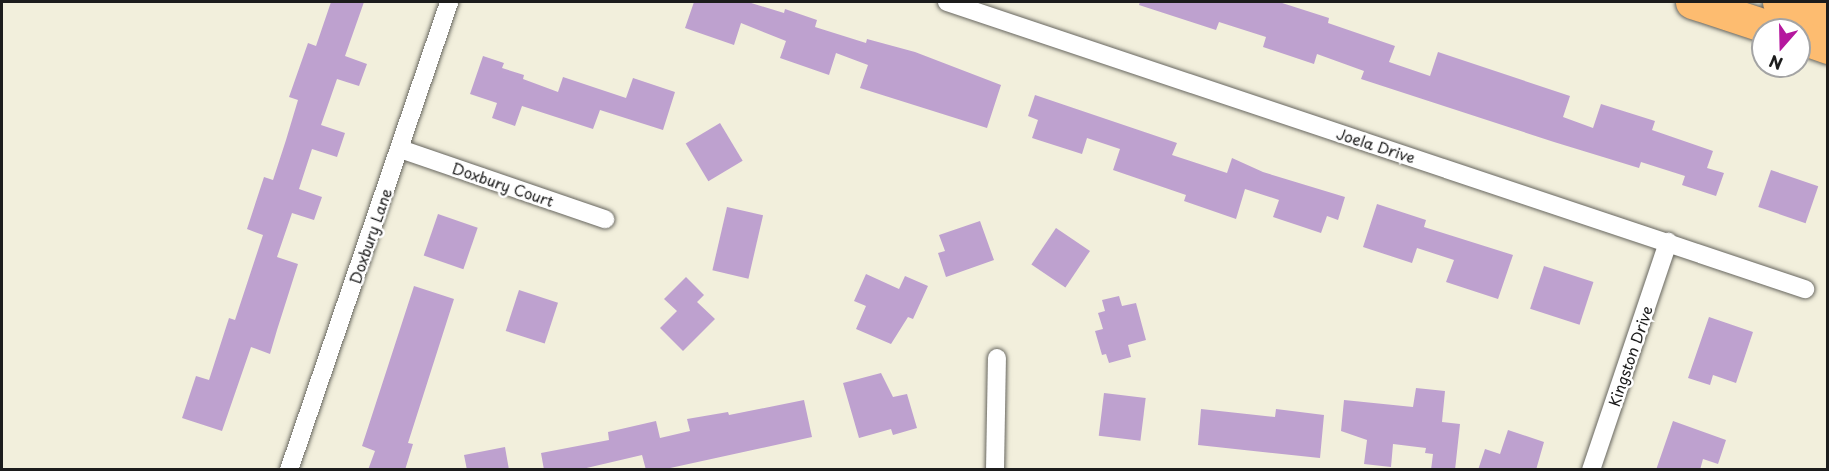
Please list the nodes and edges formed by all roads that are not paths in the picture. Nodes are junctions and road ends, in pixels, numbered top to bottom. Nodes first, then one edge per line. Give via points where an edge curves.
1 (449, 2) edge
2 (947, 2) edge
3 (1692, 2) edge
4 (1779, 2) edge
5 (1827, 18) edge
6 (1751, 21) edge
7 (1811, 41) edge
8 (1827, 47) edge
9 (400, 149) junction
10 (605, 219) dead end
11 (1668, 242) junction
12 (1805, 289) dead end
13 (997, 358) dead end
14 (289, 470) edge
15 (995, 470) edge
16 (1591, 470) edge

1 - 9 street, Doxbury Lane
2 - 11 street, Joela Drive
3 - 6 highway
4 - 5 highway
7 - 8 highway
9 - 10 street, Doxbury Court
9 - 14 street, Doxbury Lane
11 - 12 street, Joela Drive
11 - 16 street, Kingston Drive
13 - 15 street

